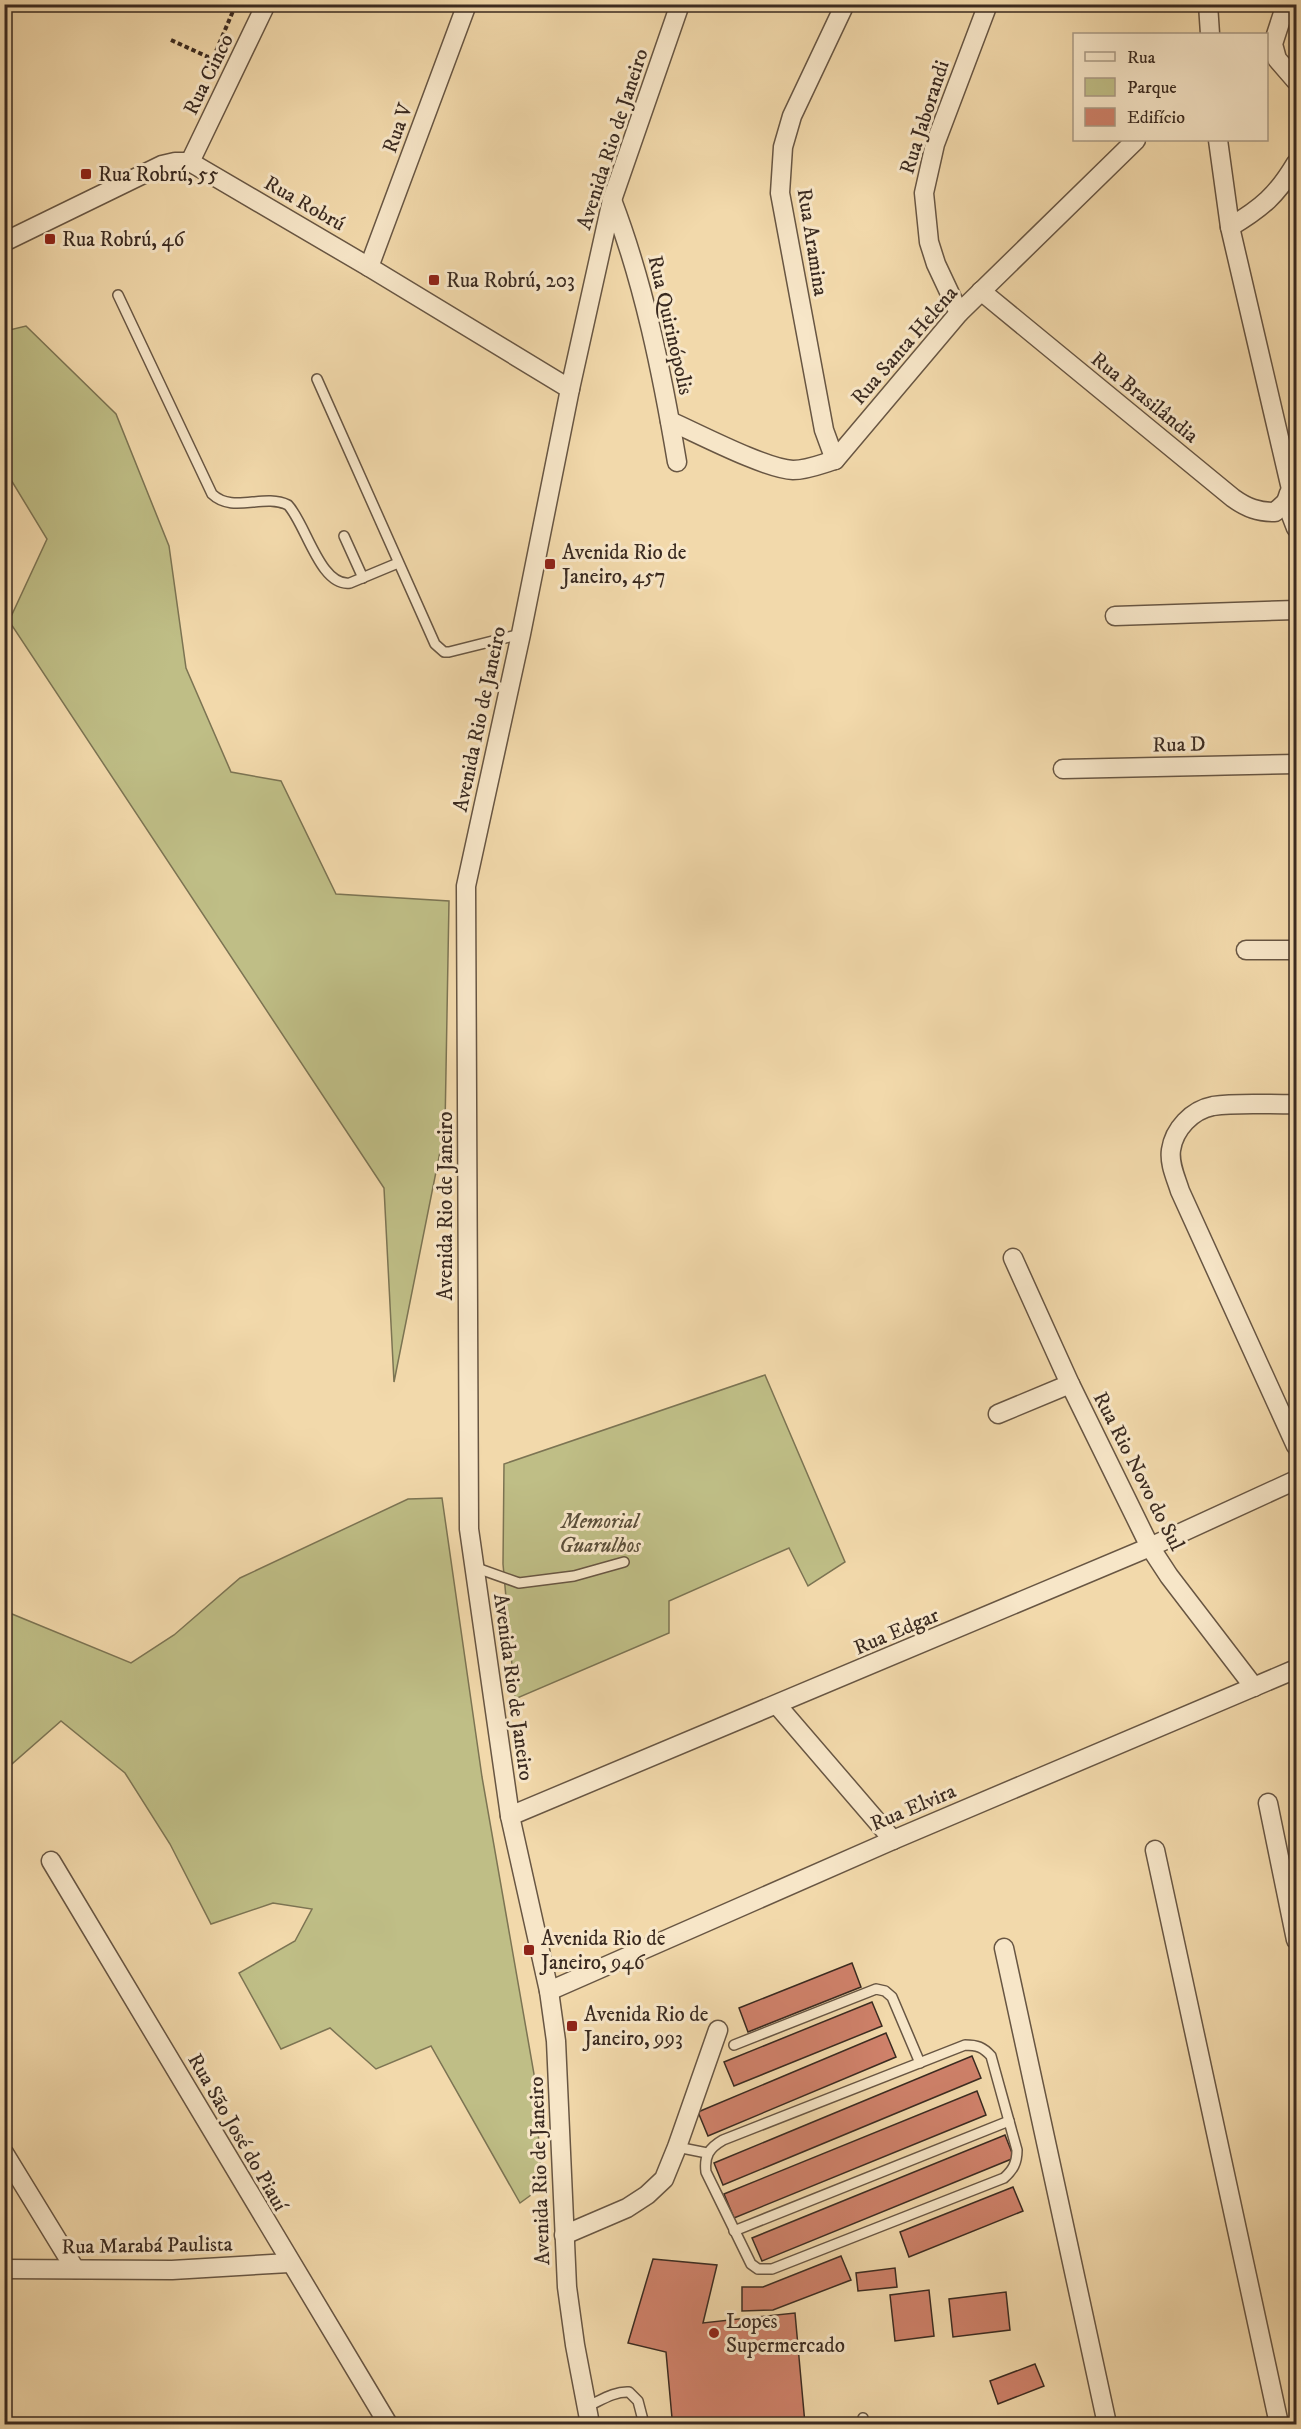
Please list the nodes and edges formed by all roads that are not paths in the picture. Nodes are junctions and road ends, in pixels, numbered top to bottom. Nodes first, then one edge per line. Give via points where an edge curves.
1 (266, 4) edge
2 (467, 4) edge
3 (680, 4) edge
4 (845, 4) edge
5 (988, 4) edge
6 (1208, 4) edge
7 (1286, 4) edge
8 (1210, 33) edge
9 (1296, 81) edge
10 (1135, 141) edge
11 (1218, 141) edge
12 (190, 162) junction
13 (1296, 163) edge
14 (612, 200) junction
15 (1230, 227) junction
16 (4, 242) edge
17 (369, 267) junction
18 (981, 291) junction
19 (118, 295) dead end
20 (959, 313) junction
21 (316, 380) dead end
22 (570, 389) junction
23 (670, 422) junction
24 (835, 460) junction
25 (677, 462) dead end
26 (1291, 490) edge
27 (1296, 528) edge
28 (344, 536) dead end
29 (398, 563) junction
30 (363, 578) junction
31 (1296, 610) edge
32 (1115, 616) dead end
33 (521, 634) junction
34 (1296, 764) edge
35 (1063, 769) dead end
36 (1246, 950) dead end
37 (1296, 950) edge
38 (1296, 1104) edge
39 (1013, 1258) dead end
40 (1070, 1384) junction
41 (998, 1414) dead end
42 (1296, 1446) edge
43 (1296, 1479) edge
44 (1150, 1547) junction
45 (624, 1562) dead end
46 (474, 1567) junction
47 (1296, 1669) edge
48 (1254, 1687) junction
49 (777, 1705) junction
50 (1268, 1803) dead end
51 (510, 1816) junction
52 (893, 1840) junction
53 (1155, 1850) dead end
54 (51, 1861) dead end
55 (1296, 1940) edge
56 (1004, 1948) dead end
57 (549, 1991) junction
58 (718, 2030) dead end
59 (734, 2044) dead end
60 (920, 2063) junction
61 (1009, 2121) junction
62 (677, 2147) junction
63 (4, 2153) edge
64 (707, 2153) junction
65 (734, 2231) junction
66 (564, 2235) junction
67 (289, 2263) junction
68 (4, 2269) edge
69 (75, 2269) junction
70 (588, 2416) edge
71 (388, 2424) edge
72 (644, 2424) edge
73 (1107, 2424) edge
74 (1279, 2424) edge

1 - 12 street, Rua Cinco
2 - 17 street, Rua V
3 - 14 street, Avenida Rio de Janeiro
4 - 24 street, Rua Aramina via 792,116 783,147 780,193 824,430
5 - 20 street, Rua Jaborandi via 935,144 924,193 929,242
6 - 8 street
7 - 9 street via 1273,44 1277,59
10 - 18 street, Rua Santa Helena
11 - 15 street
12 - 16 street via 162,165
12 - 17 street, Rua Robrú
13 - 15 street via 1260,208
14 - 22 street, Avenida Rio de Janeiro
14 - 23 street, Rua Quirinópolis via 648,314
15 - 26 street
17 - 22 street, Rua Robrú
18 - 20 street, Rua Santa Helena
18 - 26 street, Rua Brasilândia via 1246,507 1275,512
19 - 30 lane via 212,494 227,503 288,505 328,576 343,584
20 - 24 street, Rua Santa Helena
21 - 29 lane
22 - 33 street, Avenida Rio de Janeiro
23 - 24 street via 770,465 792,470
23 - 25 street, Rua Quirinópolis
26 - 27 street
28 - 30 lane
29 - 30 lane
29 - 33 lane via 439,649 449,652
31 - 32 street
33 - 46 street, Avenida Rio de Janeiro via 466,886 469,1518
34 - 35 street, Rua D
36 - 37 street
38 - 42 street via 1214,1106 1198,1111 1179,1130 1171,1150 1180,1191
39 - 40 street, Rua Rio Novo do Sul
40 - 41 street
40 - 44 street, Rua Rio Novo do Sul
43 - 44 street, Rua Edgar
44 - 48 street, Rua Rio Novo do Sul
44 - 49 street, Rua Edgar
45 - 46 lane via 574,1576 519,1583
46 - 51 street, Avenida Rio de Janeiro
47 - 48 street, Rua Elvira
48 - 52 street, Rua Elvira
49 - 51 street, Rua Edgar
49 - 52 street
50 - 55 street
51 - 57 street, Avenida Rio de Janeiro
52 - 57 street, Rua Elvira
53 - 74 street
54 - 67 street, Rua São José do Piauí
56 - 73 street
57 - 66 street, Avenida Rio de Janeiro via 556,2041
58 - 62 street
59 - 60 lane via 876,1989 892,1997
60 - 61 lane via 965,2045 984,2048 991,2056
60 - 64 lane via 723,2140
61 - 65 lane
61 - 65 lane via 1017,2160 1004,2178 772,2270 751,2264
62 - 64 lane
62 - 66 street via 664,2179 648,2195
63 - 69 street
64 - 65 lane via 706,2172
66 - 70 street, Avenida Rio de Janeiro via 574,2345
67 - 69 street, Rua Marabá Paulista via 172,2270
67 - 71 street, Rua São José do Piauí
68 - 69 street, Rua Marabá Paulista
70 - 72 lane via 611,2395 629,2392 638,2401

